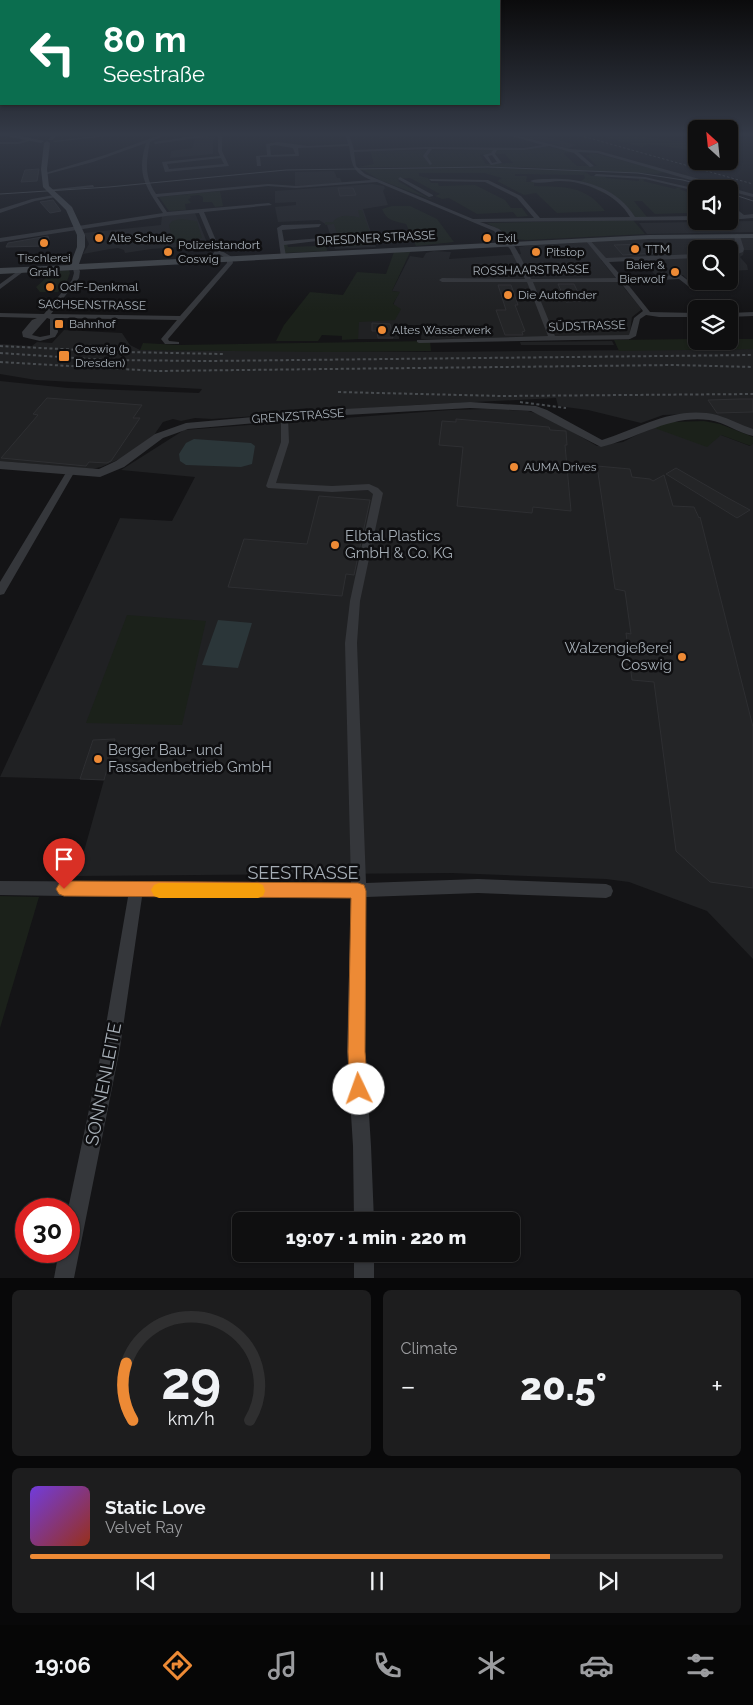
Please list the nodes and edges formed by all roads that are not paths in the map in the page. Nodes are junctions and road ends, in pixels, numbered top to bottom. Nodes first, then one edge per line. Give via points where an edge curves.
1 (51, 193) joint
2 (152, 193) edge
3 (186, 193) edge
4 (408, 193) edge
5 (424, 193) edge
6 (512, 193) edge
7 (603, 193) edge
8 (154, 196) junction
9 (427, 200) junction
10 (0, 202) edge
11 (269, 205) dead end
12 (11, 207) junction
13 (200, 210) junction
14 (0, 211) edge
15 (738, 213) edge
16 (166, 214) junction
17 (753, 216) edge
18 (738, 217) edge
19 (743, 217) junction
20 (537, 218) junction
21 (688, 218) edge
22 (634, 219) junction
23 (471, 220) junction
24 (319, 225) dead end
25 (78, 229) junction
26 (737, 236) junction
27 (753, 236) edge
28 (322, 240) dead end
29 (588, 240) junction
30 (0, 241) edge
31 (282, 243) junction
32 (510, 243) junction
33 (218, 251) junction
34 (738, 252) edge
35 (283, 256) junction
36 (688, 256) edge
37 (230, 258) junction
38 (212, 259) junction
39 (606, 260) junction
40 (74, 266) junction
41 (24, 270) junction
42 (0, 271) edge
43 (442, 280) dead end
44 (622, 280) junction
45 (529, 281) junction
46 (688, 284) edge
47 (0, 287) edge
48 (646, 313) junction
49 (753, 314) edge
50 (0, 315) edge
51 (688, 315) edge
52 (738, 315) edge
53 (47, 316) junction
54 (183, 318) junction
55 (553, 339) junction
56 (418, 340) dead end
57 (178, 343) dead end
58 (284, 417) junction
59 (753, 433) edge
60 (0, 465) edge
61 (71, 472) junction
62 (0, 590) edge
63 (0, 888) edge
64 (136, 890) junction
65 (358, 891) junction
66 (606, 891) dead end
67 (364, 1212) edge
68 (364, 1262) edge
69 (64, 1278) edge
70 (364, 1278) edge

1 - 12 street
1 - 25 main road via 69,209
2 - 8 street
3 - 8 street
4 - 9 street
5 - 9 street via 434,199
6 - 20 street via 519,196
7 - 22 street via 628,209
8 - 16 street
9 - 23 street
10 - 12 street
11 - 13 street
12 - 14 street
13 - 16 street
13 - 33 street
15 - 19 street
16 - 25 street
17 - 19 street
18 - 19 street
20 - 22 street
20 - 23 street
21 - 22 street
23 - 32 street via 501,232
24 - 31 street via 282,227 279,229
25 - 30 street via 52,233 52,238
25 - 40 main road via 81,242
26 - 27 main road, DRESDNER STRASSE
26 - 29 main road, DRESDNER STRASSE
26 - 34 street via 741,249
28 - 31 street
29 - 32 main road, DRESDNER STRASSE
29 - 39 street, SÜDSTRASSE
31 - 35 street
32 - 35 main road, DRESDNER STRASSE
32 - 45 street
33 - 37 street
33 - 38 street
35 - 37 main road, DRESDNER STRASSE
36 - 39 street
37 - 38 main road, DRESDNER STRASSE
37 - 54 street via 230,264
38 - 40 main road, DRESDNER STRASSE
39 - 44 street, SÜDSTRASSE
40 - 41 main road, DRESDNER STRASSE
40 - 53 street via 77,278
41 - 42 main road, DRESDNER STRASSE
41 - 47 street
43 - 45 street, ROSSHAARSTRASSE
44 - 45 street, ROSSHAARSTRASSE
44 - 46 street, ROSSHAARSTRASSE via 681,277
44 - 48 street, SÜDSTRASSE
45 - 55 street
48 - 51 street
48 - 55 street, SÜDSTRASSE via 637,318 635,333 630,337
49 - 52 street
50 - 53 street, SACHSENSTRASSE
53 - 53 street via 52,318 54,334 40,339 27,337 24,333 34,321
53 - 54 street, SACHSENSTRASSE
54 - 57 street via 164,339 167,343
55 - 56 street, SÜDSTRASSE
58 - 59 street, GRENZSTRASSE via 470,405 514,406 543,412 601,444 659,420 678,417 709,417
58 - 61 street, GRENZSTRASSE via 186,426 160,436 114,468 100,473
58 - 65 street via 285,442 271,486 369,487 378,494 352,622
60 - 61 street, GRENZSTRASSE
61 - 62 street
63 - 64 street, SEESTRASSE
64 - 65 street, SEESTRASSE
64 - 69 street, SONNENLEITE via 111,1048
65 - 66 street, SEESTRASSE via 478,886
65 - 67 street via 356,1052
68 - 70 street

